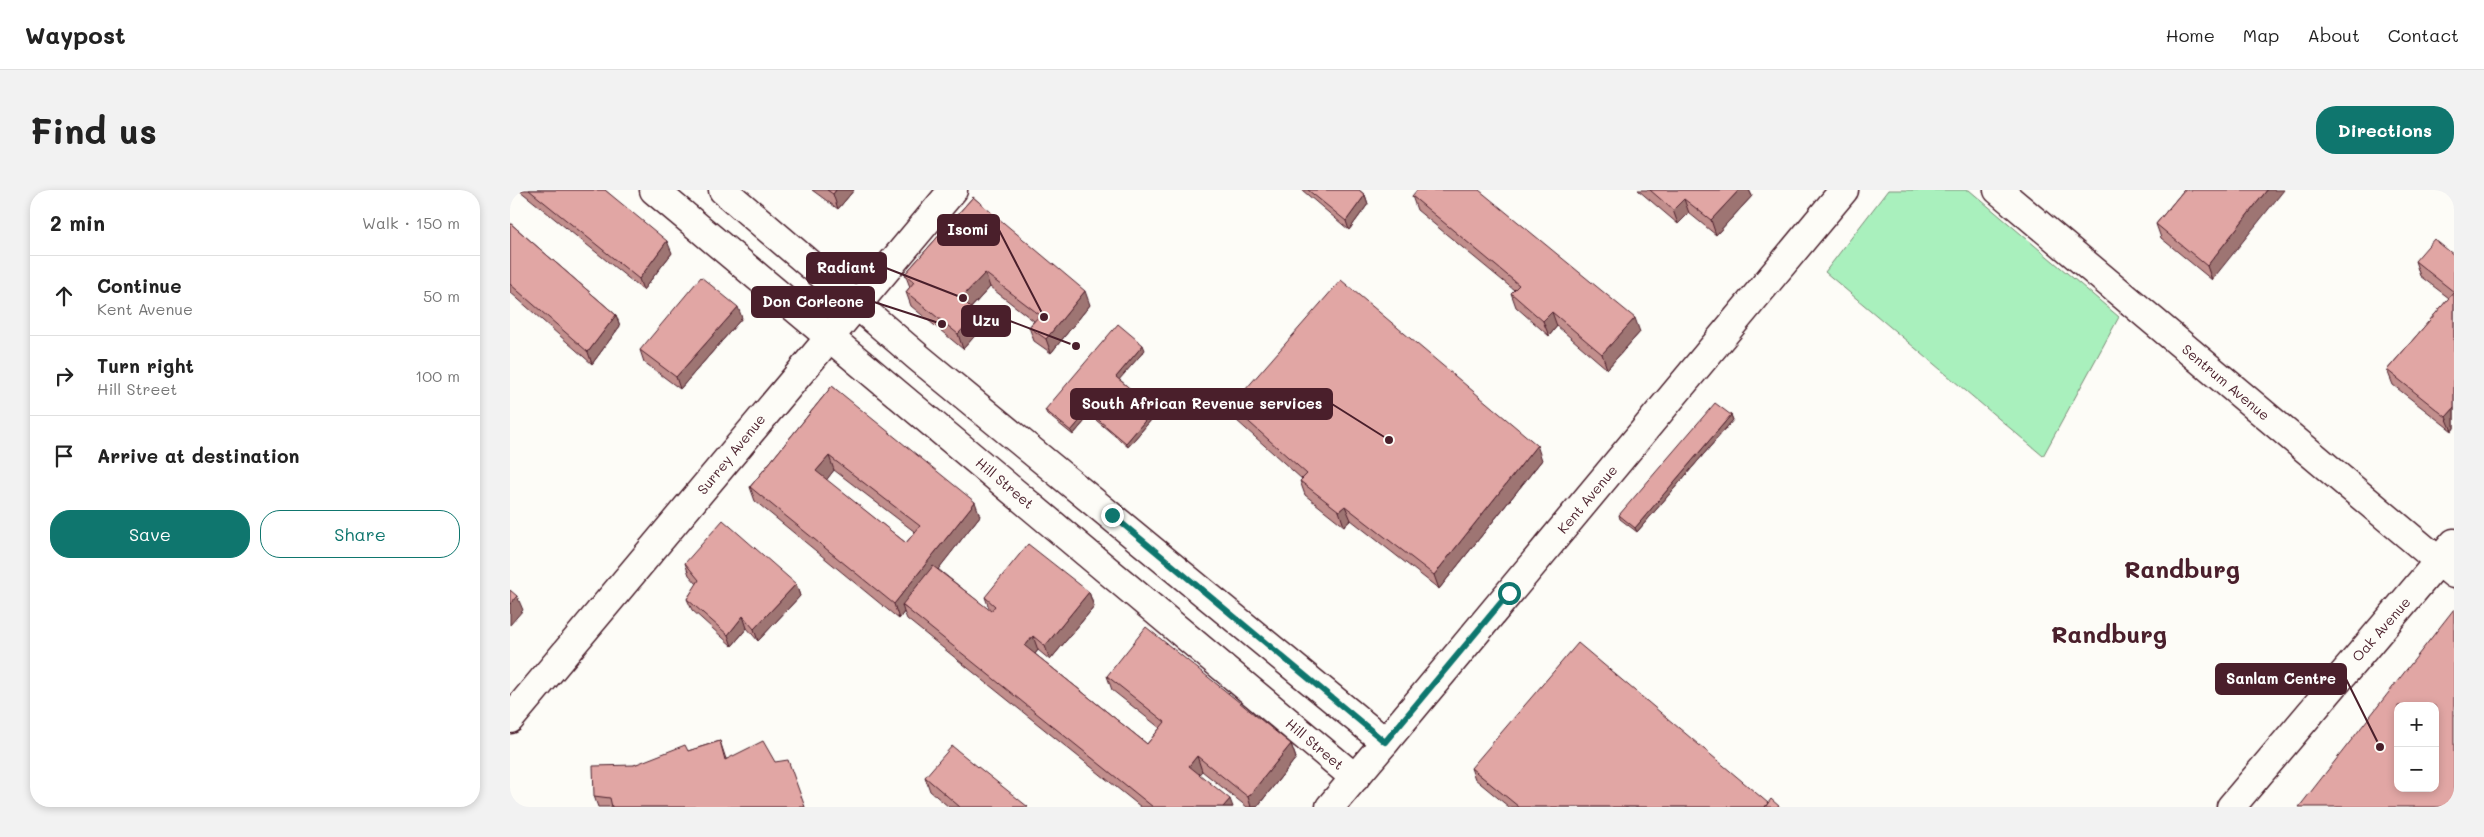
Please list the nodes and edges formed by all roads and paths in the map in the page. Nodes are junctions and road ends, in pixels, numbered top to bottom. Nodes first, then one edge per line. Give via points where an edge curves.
1 (654, 190) edge
2 (723, 190) edge
3 (953, 190) edge
4 (1844, 190) edge
5 (1998, 190) edge
6 (857, 304) junction
7 (829, 337) junction
8 (2449, 559) edge
9 (510, 719) edge
10 (1385, 742) junction
11 (1355, 778) junction
12 (1330, 807) edge
13 (2231, 807) edge

1 - 7 street, Hill Street
2 - 6 street
3 - 6 street, Surrey Avenue
4 - 10 street, Kent Avenue
5 - 8 street, Sentrum Avenue
6 - 7 street, Surrey Avenue
6 - 10 street
7 - 9 street, Surrey Avenue
7 - 11 street, Hill Street
8 - 13 street, Oak Avenue
10 - 11 street, Kent Avenue
11 - 12 street, Kent Avenue

